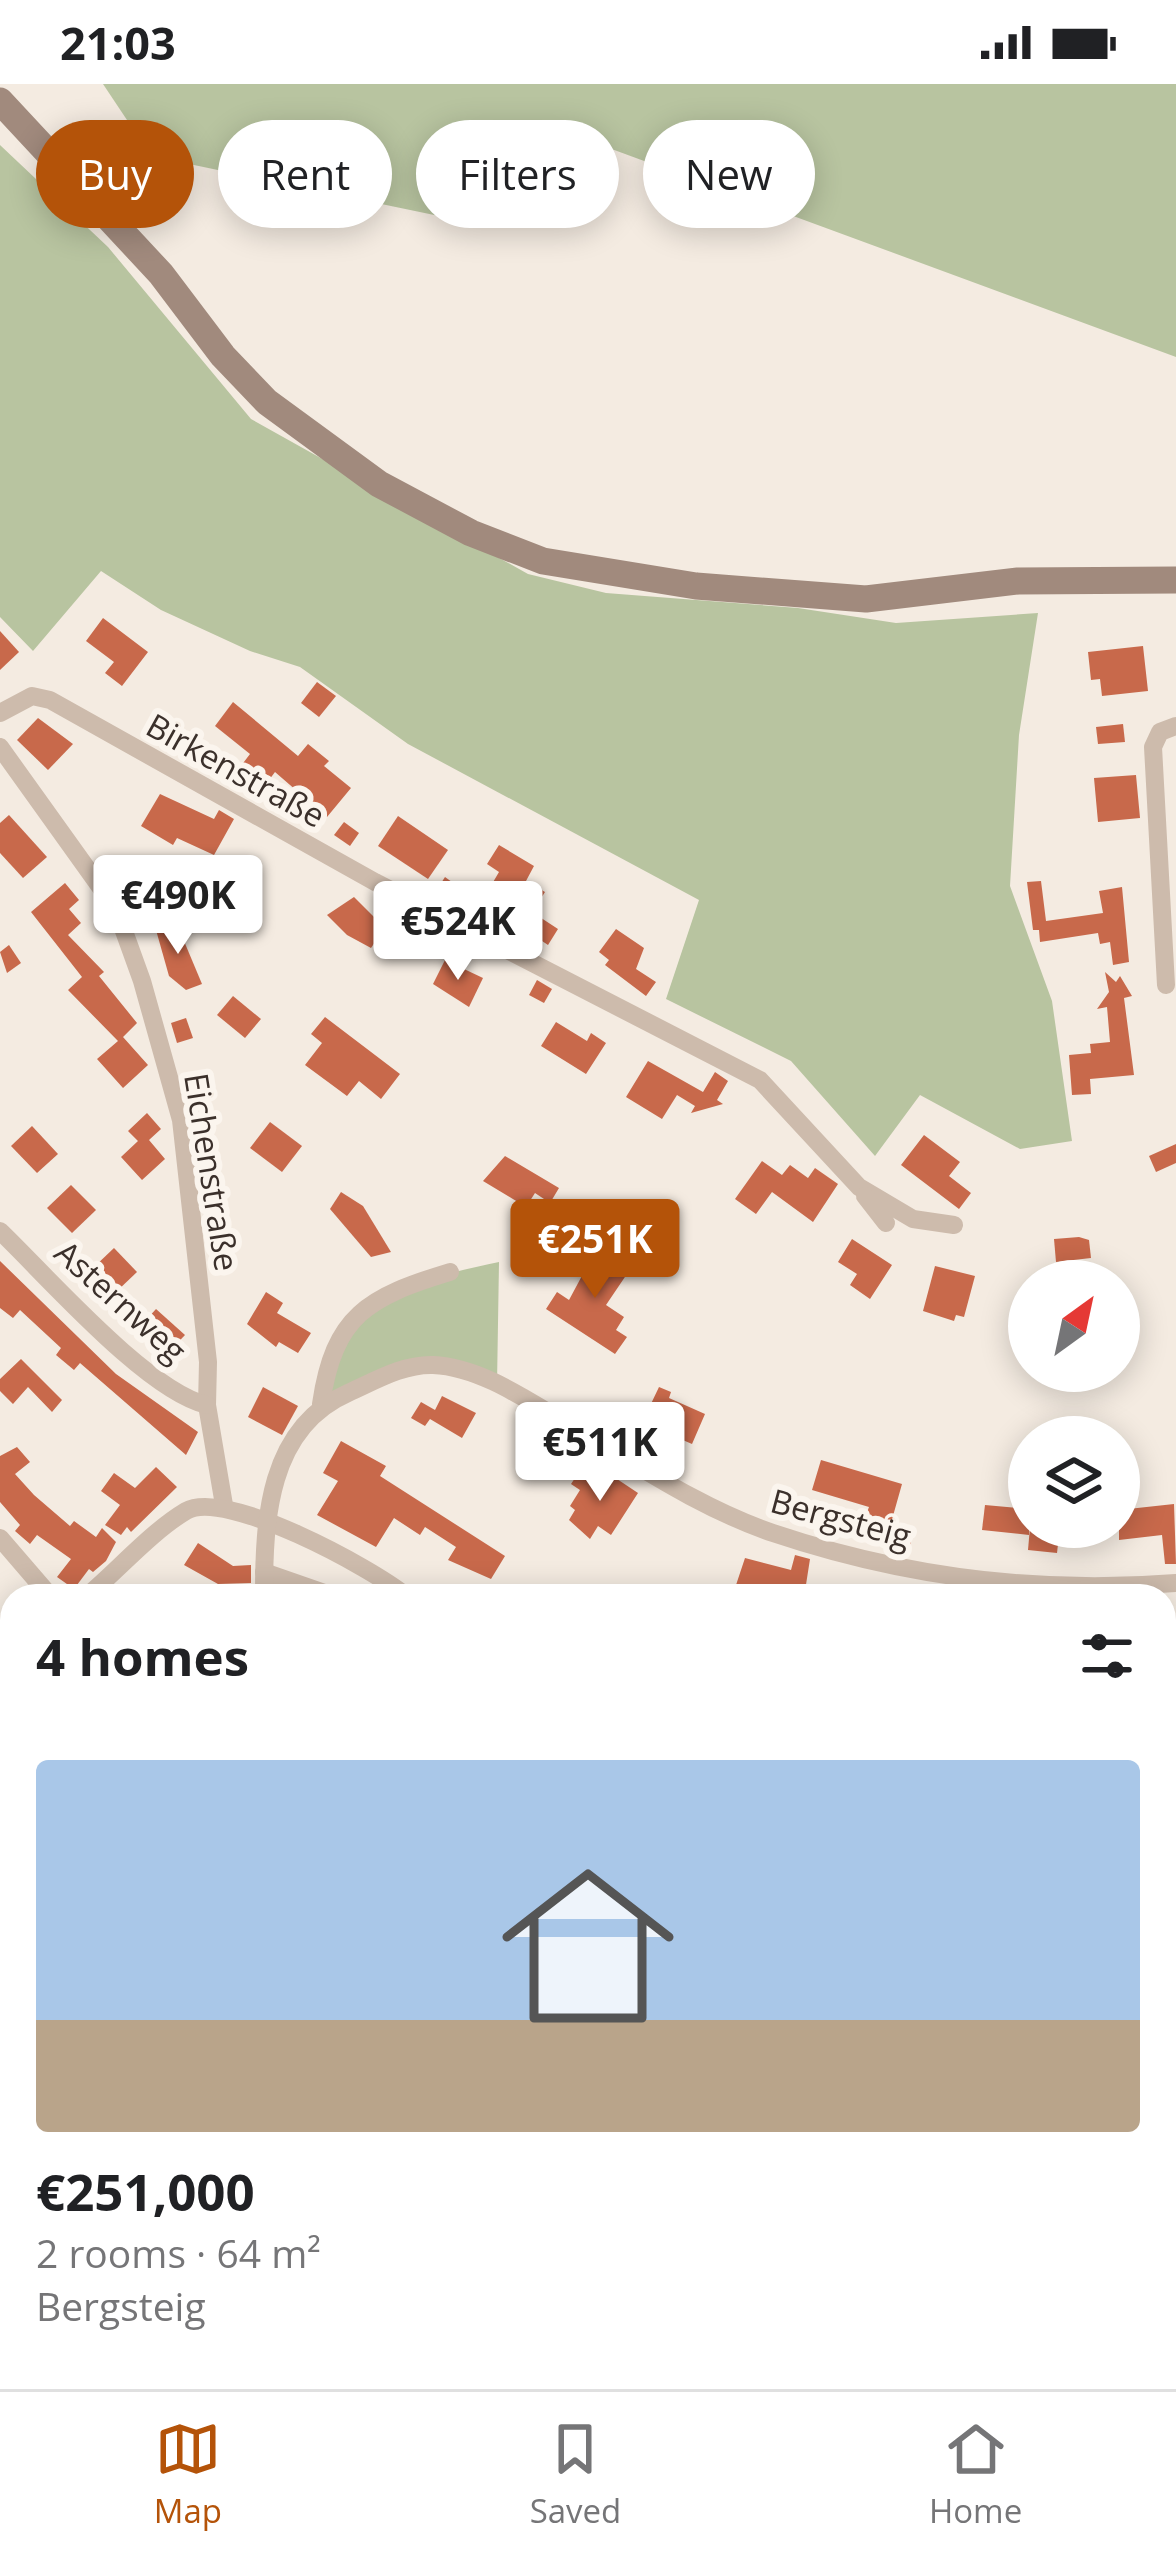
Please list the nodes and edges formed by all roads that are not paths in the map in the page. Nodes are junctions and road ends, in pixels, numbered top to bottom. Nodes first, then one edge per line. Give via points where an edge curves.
1 (0, 100) edge
2 (1176, 580) edge
3 (0, 712) edge
4 (1176, 726) edge
5 (0, 747) edge
6 (1166, 985) dead end
7 (859, 1187) junction
8 (886, 1223) dead end
9 (954, 1225) dead end
10 (0, 1231) edge
11 (450, 1272) dead end
12 (321, 1404) junction
13 (207, 1405) junction
14 (224, 1505) junction
15 (263, 1521) junction
16 (0, 1538) edge
17 (264, 1572) junction
18 (1176, 1583) edge
19 (40, 1584) edge
20 (101, 1584) edge
21 (264, 1584) edge
22 (298, 1584) edge
23 (386, 1584) edge
24 (1002, 1584) edge
25 (1138, 1584) edge

1 - 2 street via 267,403 380,484 471,533 543,561 696,586 866,599 1018,580
3 - 7 street, Birkenstraße via 32,696 50,700 375,882 760,1081
4 - 6 street via 1160,732 1153,747
5 - 13 street, Eichenstraße via 116,909 142,981 181,1120
7 - 8 street, Birkenstraße
7 - 9 street, Birkenstraße via 913,1219
10 - 13 street, Asternweg via 145,1369
11 - 12 street via 353,1317 333,1343
12 - 15 street via 274,1476
12 - 24 street, Bergsteig via 401,1369 449,1367 539,1407 722,1515
13 - 14 street, Eichenstraße
14 - 15 street
14 - 20 street via 187,1510
15 - 17 street
15 - 23 street
16 - 19 street
17 - 21 street
17 - 22 street
18 - 25 street, Bergsteig

